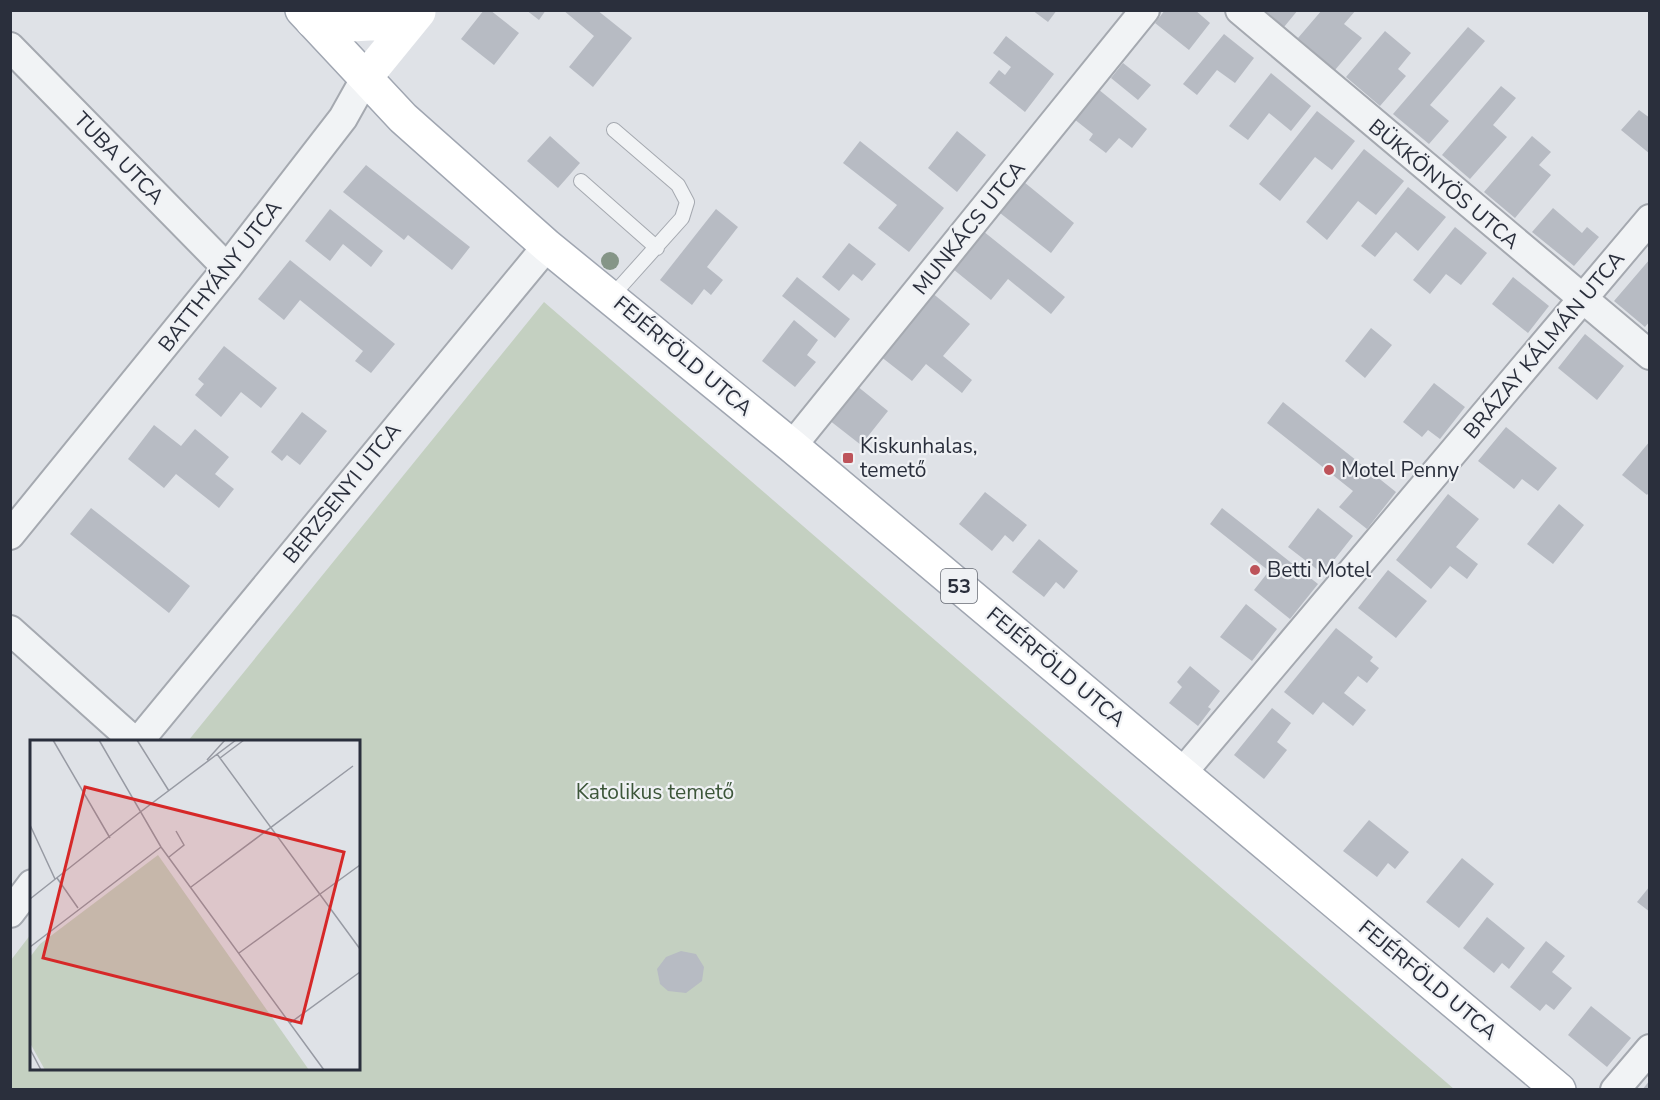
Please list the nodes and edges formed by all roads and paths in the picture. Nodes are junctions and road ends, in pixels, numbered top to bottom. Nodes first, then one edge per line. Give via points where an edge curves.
1 (410, 10) edge
2 (420, 10) edge
3 (1145, 10) edge
4 (1240, 10) edge
5 (307, 16) edge
6 (10, 47) edge
7 (366, 77) junction
8 (614, 130) dead end
9 (581, 181) dead end
10 (1650, 219) edge
11 (547, 246) junction
12 (657, 248) junction
13 (227, 268) junction
14 (612, 297) junction
15 (1582, 301) junction
16 (1650, 355) edge
17 (792, 446) junction
18 (10, 535) edge
19 (10, 630) edge
20 (136, 740) edge
21 (138, 740) edge
22 (1182, 773) junction
23 (30, 887) edge
24 (10, 913) edge
25 (1650, 1049) edge
26 (1559, 1089) edge
27 (1615, 1089) edge

1 - 5 main road via 388,23 351,25
2 - 7 main road, BATTHYÁNY UTCA
3 - 17 street, MUNKÁCS UTCA
4 - 15 street, BÜKKÖNYÖS UTCA
5 - 7 main road, 53
6 - 13 street, TUBA UTCA
7 - 11 main road, FEJÉRFÖLD UTCA / 53 via 404,118
7 - 13 street, BATTHYÁNY UTCA via 343,118
8 - 12 lane via 685,195 685,214
9 - 12 lane
10 - 15 street, BRÁZAY KÁLMÁN UTCA
11 - 14 main road, FEJÉRFÖLD UTCA / 53
11 - 21 street, BERZSENYI UTCA
12 - 14 lane
13 - 18 street, BATTHYÁNY UTCA
14 - 17 main road, FEJÉRFÖLD UTCA / 53
15 - 16 street, BÜKKÖNYÖS UTCA
15 - 22 street, BRÁZAY KÁLMÁN UTCA
17 - 22 main road, FEJÉRFÖLD UTCA / 53
19 - 20 street
22 - 26 main road, FEJÉRFÖLD UTCA / 53
23 - 24 street
25 - 27 street

